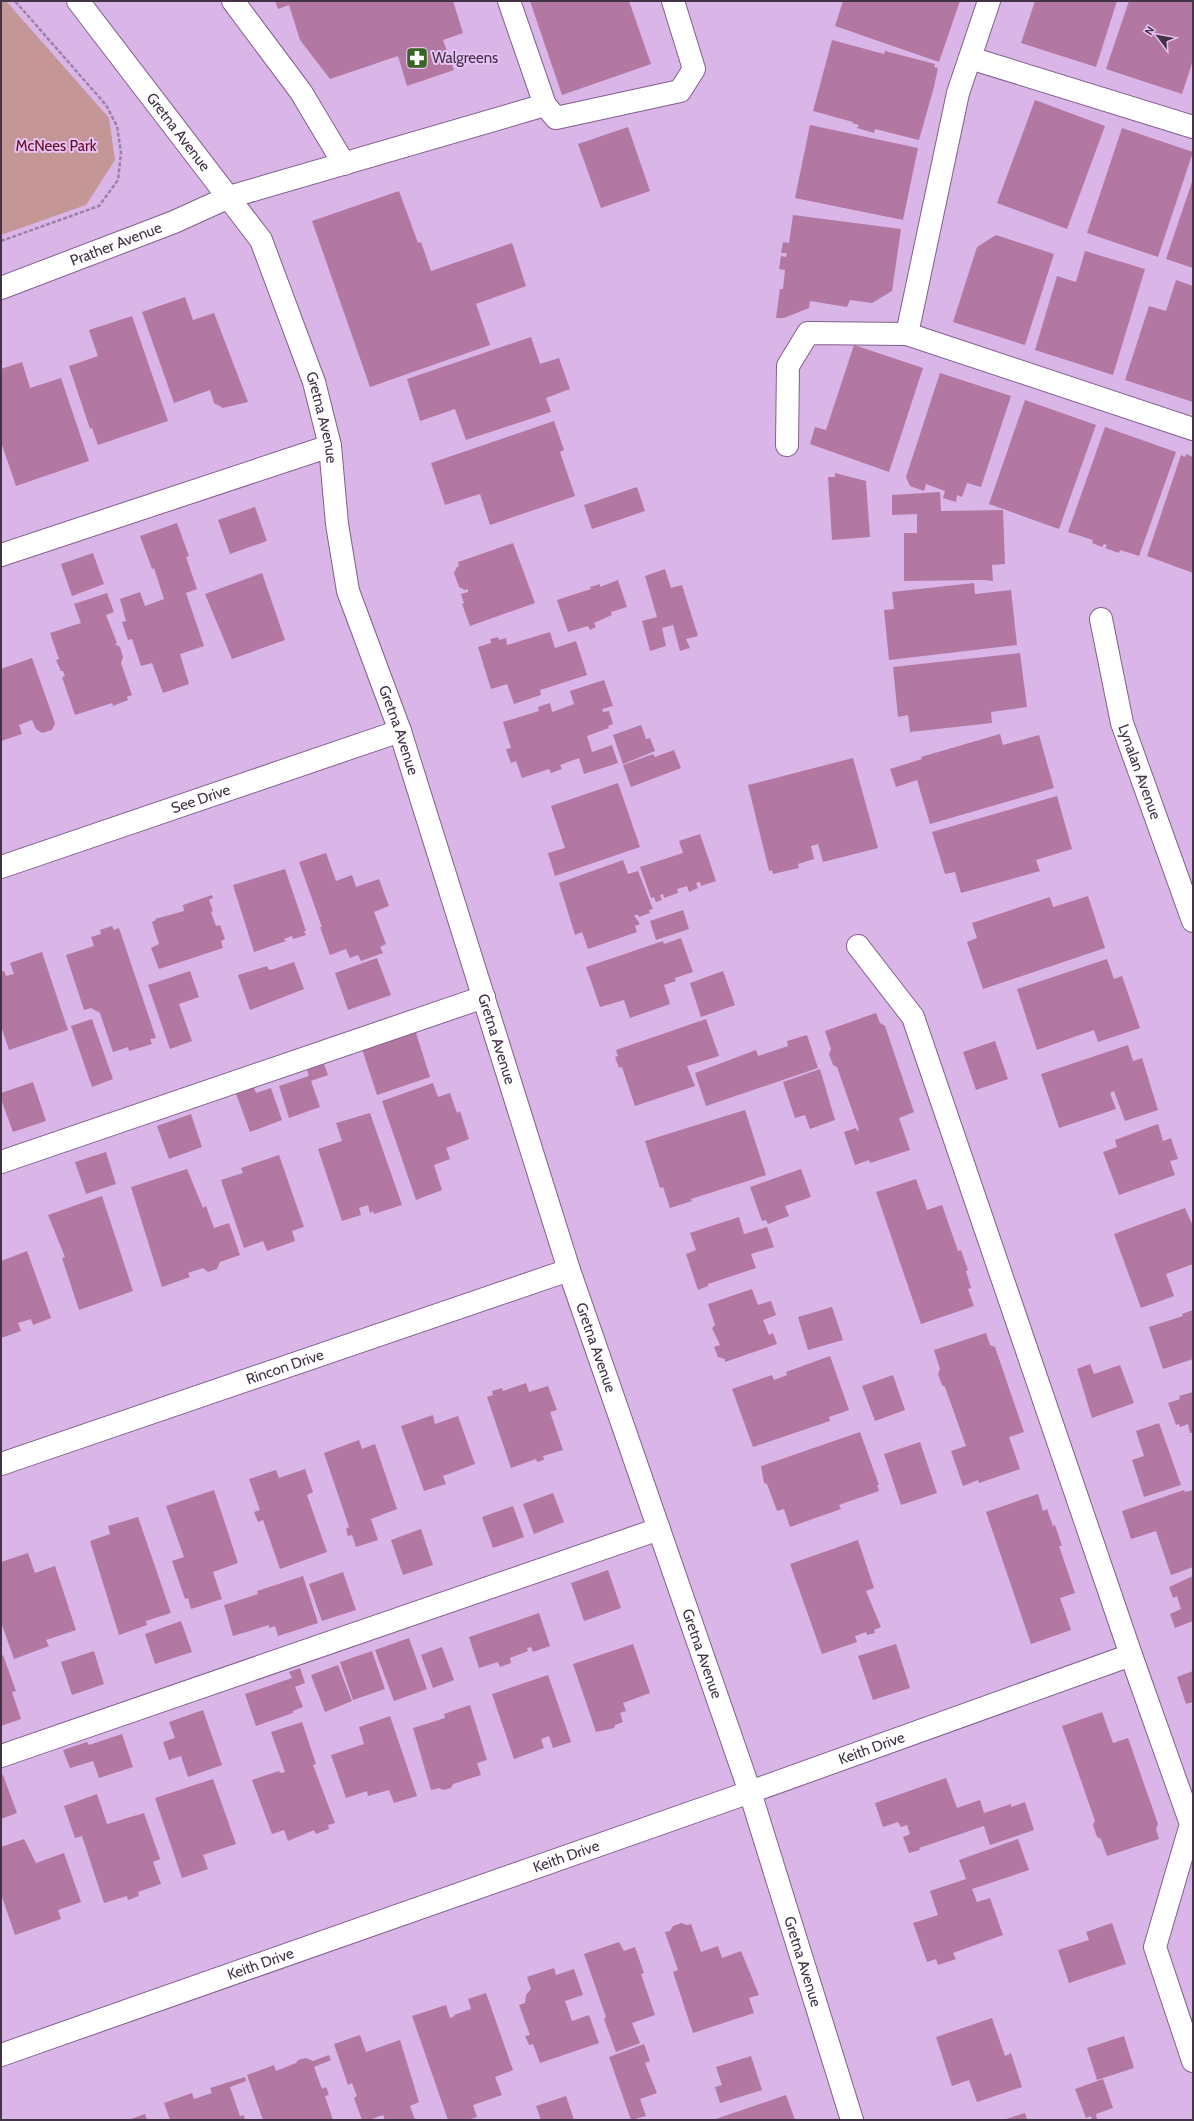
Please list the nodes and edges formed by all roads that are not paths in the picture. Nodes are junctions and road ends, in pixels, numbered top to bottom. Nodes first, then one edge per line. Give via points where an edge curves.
1 (78, 1) edge
2 (233, 1) edge
3 (508, 1) edge
4 (673, 1) edge
5 (989, 1) edge
6 (970, 58) junction
7 (545, 105) junction
8 (1193, 127) edge
9 (344, 164) junction
10 (229, 197) junction
11 (1, 288) edge
12 (907, 334) junction
13 (1193, 429) edge
14 (787, 445) dead end
15 (330, 446) junction
16 (1, 555) edge
17 (1102, 619) dead end
18 (400, 731) junction
19 (1, 866) edge
20 (1193, 921) edge
21 (858, 946) dead end
22 (484, 997) junction
23 (1, 1162) edge
24 (569, 1270) junction
25 (1, 1464) edge
26 (659, 1529) junction
27 (1131, 1655) junction
28 (1, 1756) edge
29 (750, 1792) junction
30 (1, 2056) edge
31 (1193, 2061) edge
32 (852, 2120) edge

1 - 10 street, Gretna Avenue
2 - 9 street via 301,92
3 - 7 street
4 - 7 street via 694,69 680,91 556,118
5 - 6 street
6 - 8 street
6 - 12 street via 958,93
7 - 9 street, Prather Avenue
9 - 10 street, Prather Avenue
10 - 11 street, Prather Avenue via 174,222
10 - 15 street, Gretna Avenue via 260,240 314,382
12 - 13 street
12 - 14 street via 808,333 788,366
15 - 16 street
15 - 18 street, Gretna Avenue via 337,524 348,591
17 - 20 street, Lynalan Avenue via 1122,722
18 - 19 street, See Drive
18 - 22 street, Gretna Avenue
21 - 27 street via 913,1017
22 - 23 street
22 - 24 street, Gretna Avenue
24 - 25 street, Rincon Drive
24 - 26 street, Gretna Avenue
26 - 28 street
26 - 29 street, Gretna Avenue
27 - 29 street, Keith Drive
27 - 31 street via 1191,1824 1155,1947
29 - 30 street, Keith Drive
29 - 32 street, Gretna Avenue

